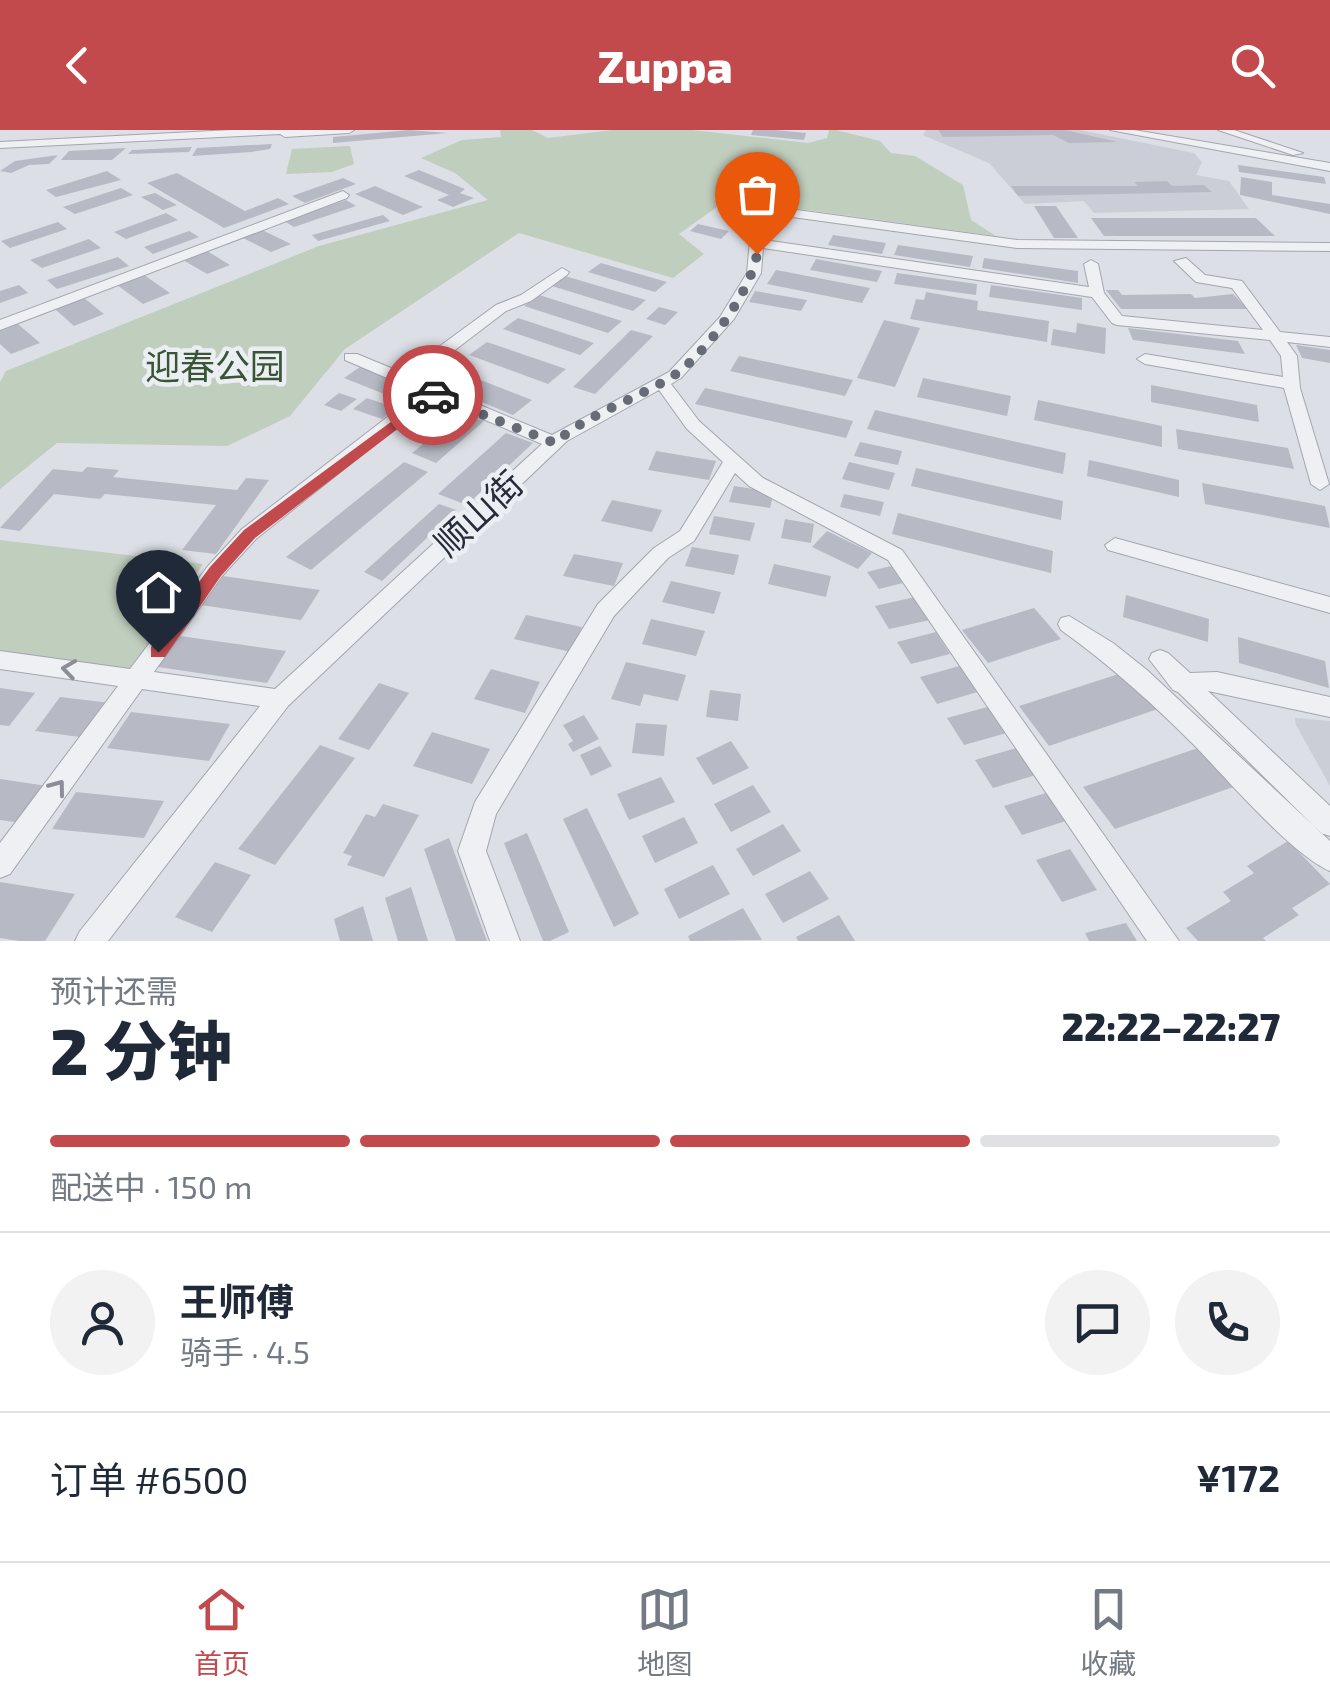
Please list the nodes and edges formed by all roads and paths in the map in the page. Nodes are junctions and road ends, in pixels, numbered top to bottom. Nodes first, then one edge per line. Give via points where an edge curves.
1 (254, 130) edge
2 (296, 130) edge
3 (349, 130) edge
4 (1115, 130) edge
5 (1223, 130) edge
6 (154, 134) edge
7 (268, 134) junction
8 (32, 141) junction
9 (0, 143) edge
10 (0, 156) edge
11 (1300, 163) junction
12 (1330, 167) edge
13 (343, 195) dead end
14 (757, 243) junction
15 (1330, 248) edge
16 (1180, 260) dead end
17 (1092, 264) dead end
18 (562, 272) dead end
19 (1097, 293) junction
20 (0, 325) edge
21 (1280, 338) junction
22 (1330, 342) edge
23 (351, 357) dead end
24 (1145, 359) dead end
25 (404, 382) junction
26 (662, 383) junction
27 (1292, 384) junction
28 (429, 394) junction
29 (555, 443) junction
30 (733, 461) junction
31 (1320, 484) dead end
32 (1114, 545) dead end
33 (1330, 605) edge
34 (1069, 624) dead end
35 (1160, 659) dead end
36 (0, 660) edge
37 (139, 679) junction
38 (1181, 683) junction
39 (280, 698) junction
40 (1330, 707) edge
41 (1330, 824) edge
42 (1330, 858) edge
43 (0, 865) edge
44 (90, 941) edge
45 (505, 941) edge
46 (1164, 941) edge

1 - 6 street
2 - 7 street
3 - 7 street
4 - 11 street
5 - 11 street via 1296,151
6 - 7 street
6 - 8 street
8 - 9 street
8 - 10 street
11 - 12 street
13 - 20 street
14 - 15 street, 顺山街 via 758,229 775,211 1017,244
14 - 19 street
14 - 26 street, 顺山街 via 754,273 726,319
16 - 21 street via 1201,279 1237,284
17 - 19 street
18 - 25 street via 501,308
19 - 21 street via 1126,323
21 - 22 street
21 - 27 street
23 - 25 street
24 - 27 street
25 - 28 street
26 - 29 street, 顺山街
26 - 30 street via 692,425
27 - 31 street
28 - 29 street
28 - 37 street via 249,534
29 - 39 street, 顺山街
30 - 45 street via 688,536 661,553 606,610 484,810 472,851
30 - 46 street via 756,482 895,555
32 - 33 street
34 - 42 street via 1117,654 1280,819
35 - 38 street
37 -> 36 street
37 - 39 street
43 -> 37 street
38 - 40 street via 1217,681
38 - 41 street
39 - 44 street, 顺山街

